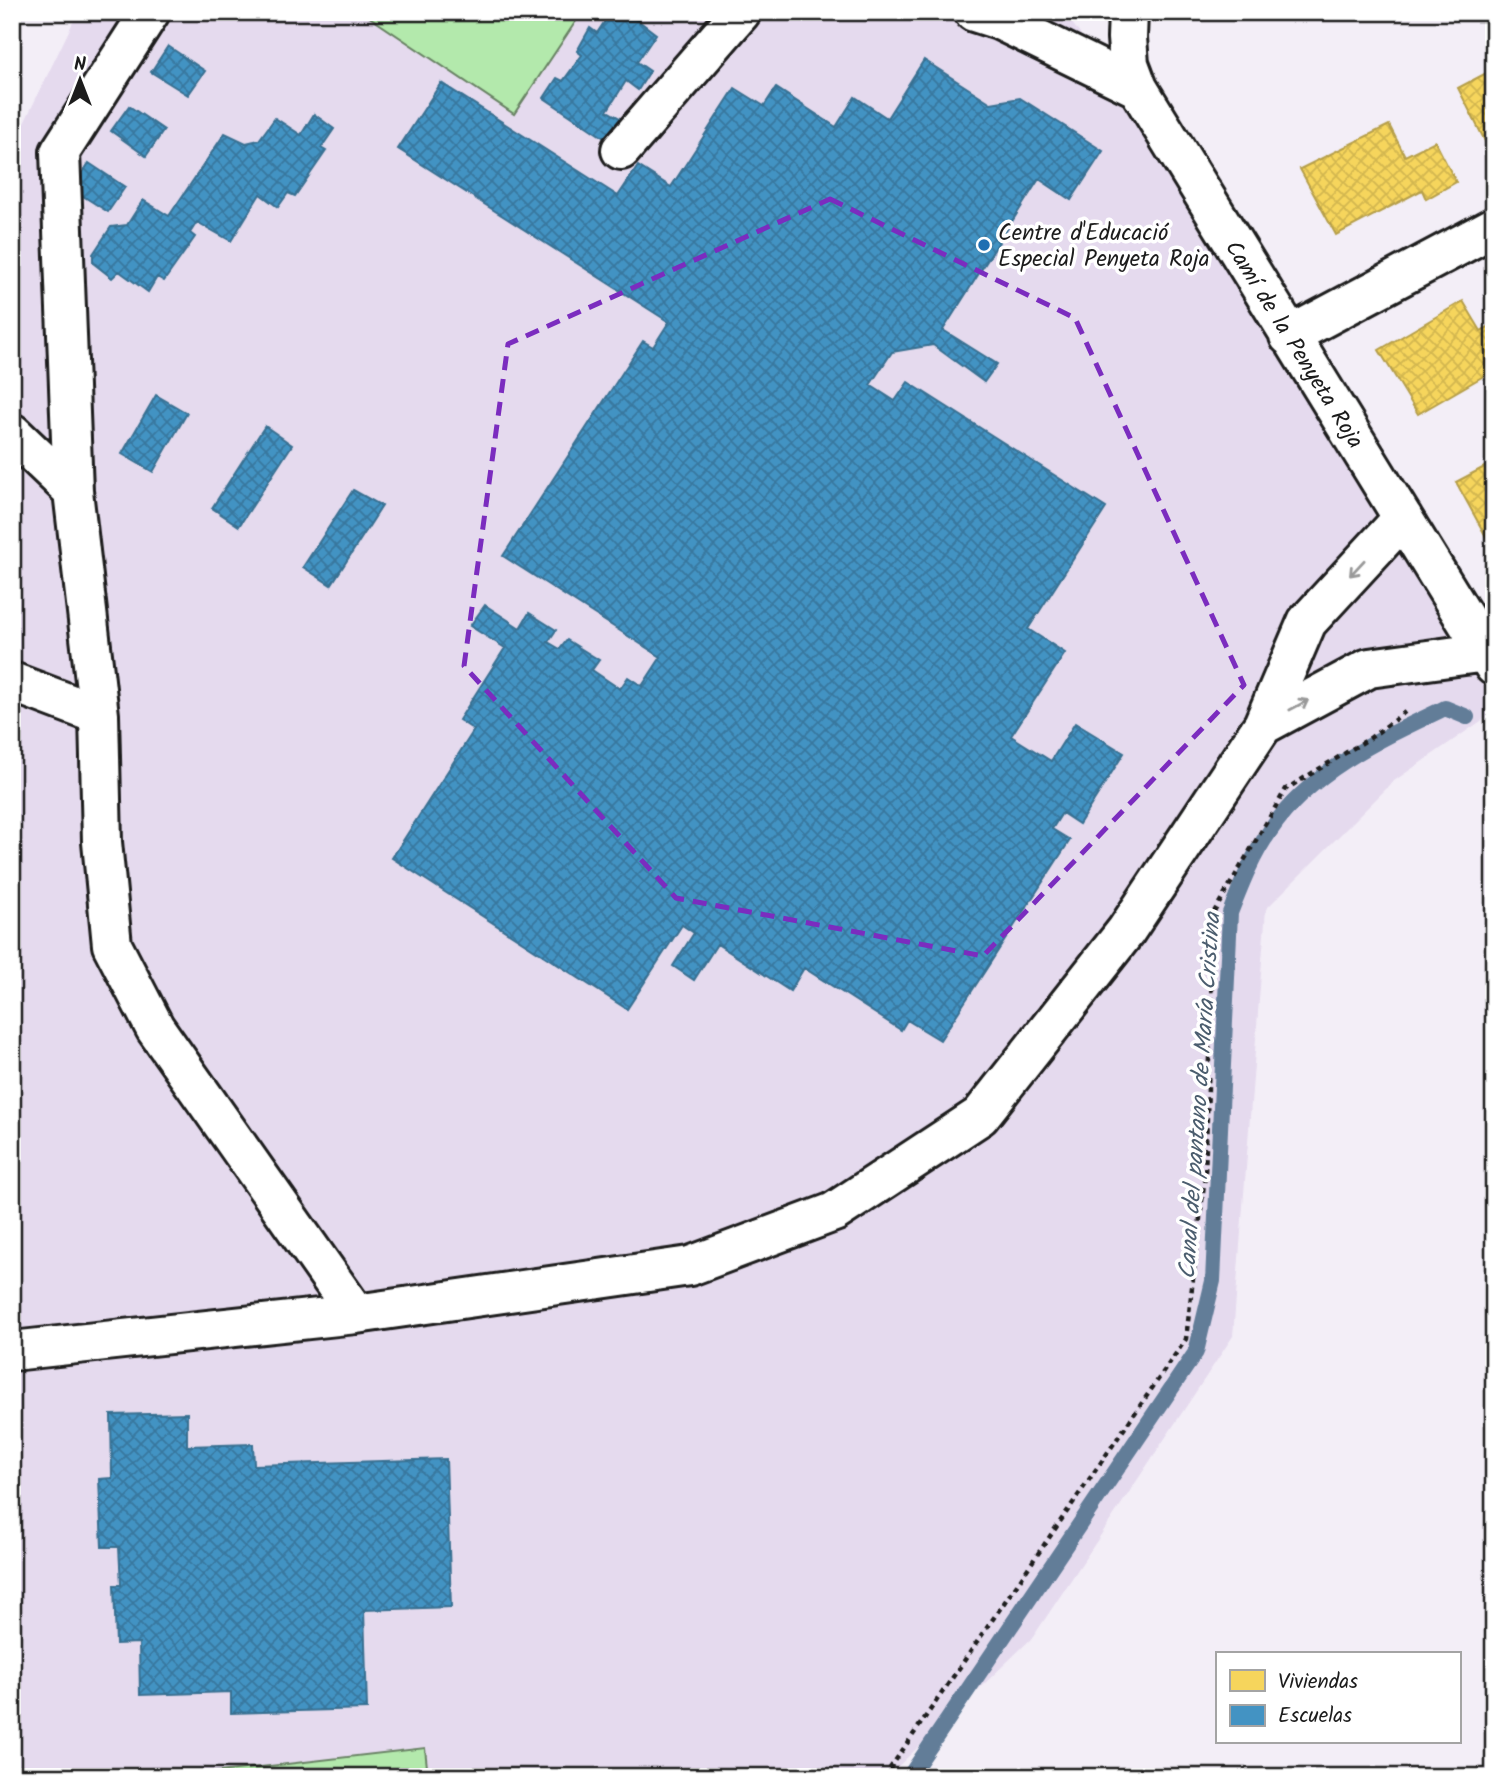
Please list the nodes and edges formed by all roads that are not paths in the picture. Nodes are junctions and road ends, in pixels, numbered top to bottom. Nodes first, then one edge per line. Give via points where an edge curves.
1 (150, 12) edge
2 (741, 12) edge
3 (974, 12) edge
4 (1128, 12) edge
5 (1138, 88) junction
6 (621, 150) dead end
7 (1494, 227) edge
8 (1289, 336) junction
9 (12, 433) edge
10 (73, 491) junction
11 (1404, 518) junction
12 (1490, 659) edge
13 (12, 682) edge
14 (99, 715) junction
15 (1263, 725) junction
16 (356, 1314) junction
17 (12, 1351) edge

1 - 10 street via 60,152
2 - 6 street
3 - 5 street
4 - 5 street, Camí de la Penyeta Roja via 1129,64
5 - 8 street, Camí de la Penyeta Roja
7 - 8 street
8 - 11 street, Camí de la Penyeta Roja
9 - 10 street
10 - 14 street
11 - 12 street, Camí de la Penyeta Roja
11 -> 15 street via 1307,622
15 -> 12 street via 1369,668
13 - 14 street
14 - 16 street via 102,842 112,945 155,1028
15 - 16 street via 1126,931 980,1116 834,1212 690,1266
16 - 17 street

